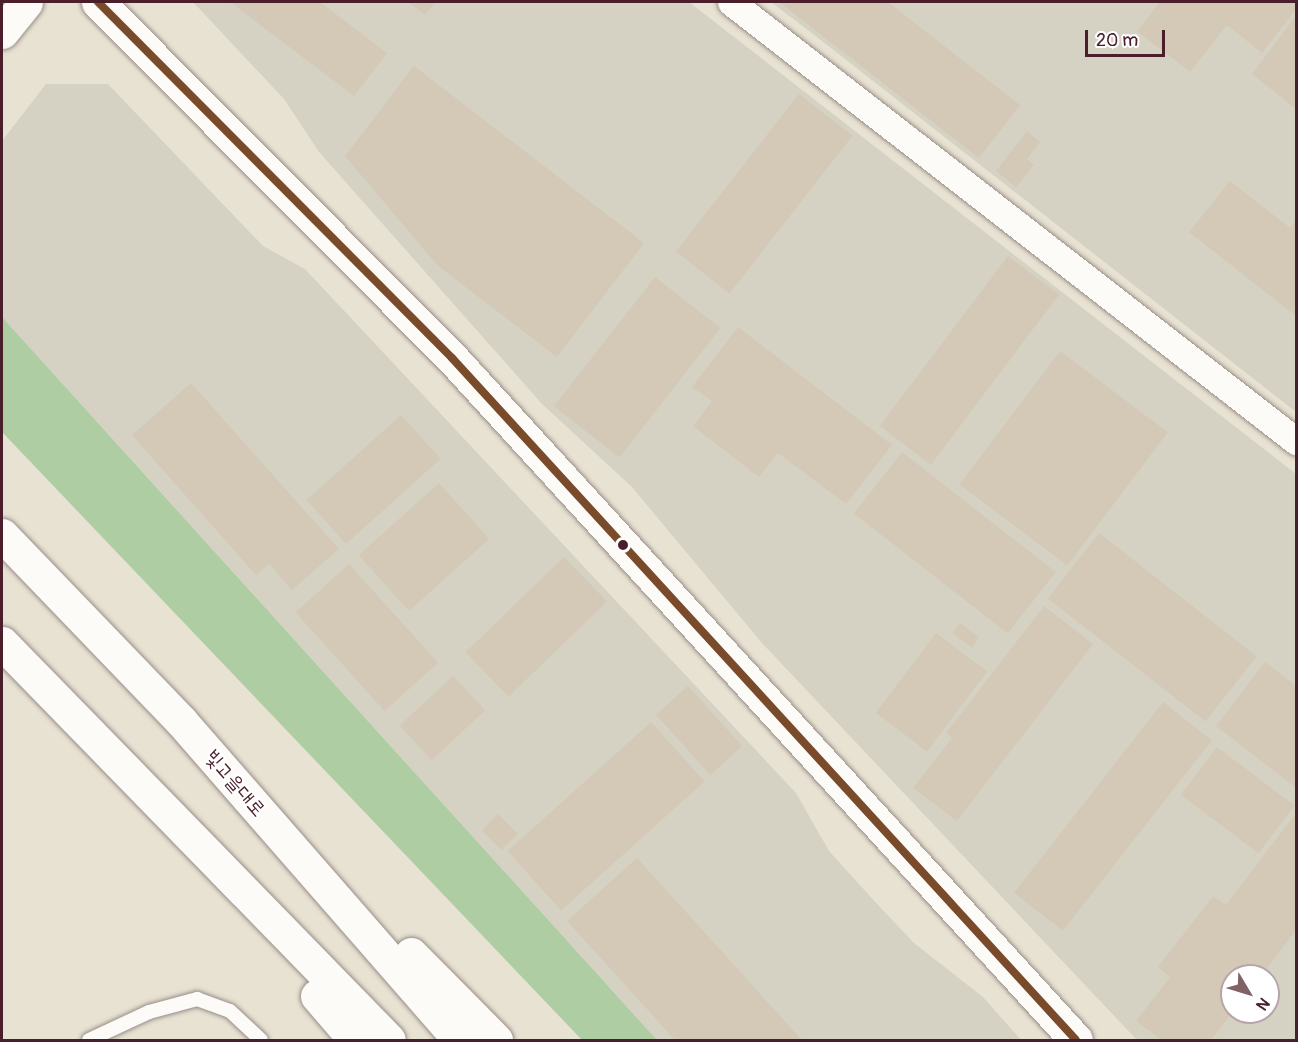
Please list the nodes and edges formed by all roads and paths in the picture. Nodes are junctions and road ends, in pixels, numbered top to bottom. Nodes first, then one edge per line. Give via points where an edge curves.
1 (26, 2) edge
2 (98, 2) edge
3 (731, 2) edge
4 (2, 32) edge
5 (1296, 441) edge
6 (2, 535) edge
7 (2, 643) edge
8 (181, 721) junction
9 (126, 773) junction
10 (89, 1041) edge
11 (261, 1041) edge
12 (355, 1041) edge
13 (389, 1041) edge
14 (459, 1041) edge
15 (496, 1041) edge
16 (1076, 1041) edge

1 - 4 main road
2 - 16 main road via 452,358
3 - 5 street
6 - 8 main road, 빛고을대로
7 - 9 main road
8 - 14 main road, 빛고을대로
8 - 15 main road
9 - 12 main road
9 - 13 main road
10 - 11 lane via 149,1012 197,999 230,1011

